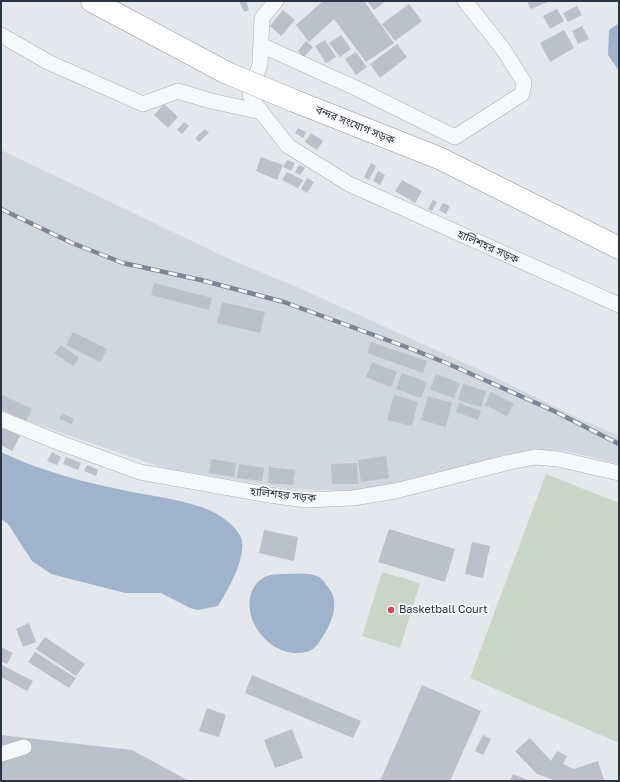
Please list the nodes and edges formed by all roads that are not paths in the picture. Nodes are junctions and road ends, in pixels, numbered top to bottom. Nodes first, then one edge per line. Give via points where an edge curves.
1 (92, 1) edge
2 (276, 1) edge
3 (465, 1) edge
4 (1, 35) edge
5 (261, 45) junction
6 (262, 112) junction
7 (619, 248) edge
8 (619, 305) edge
9 (1, 419) edge
10 (619, 473) edge
11 (24, 747) dead end
12 (1, 754) edge

1 - 7 highway, বন্দর সংযোগ সড়ক, bridge via 227,73 439,158
2 - 5 street via 262,18
3 - 5 street via 503,49 524,82 522,94 456,137
4 - 6 street via 48,62 144,104 178,91
5 - 6 street, হালিশহর সড়ক via 260,64 250,95
6 - 8 street, হালিশহর সড়ক via 288,146 349,184
9 - 10 street, হালিশহর সড়ক via 140,472 305,500 353,498 388,492 535,457 558,459
11 - 12 street

